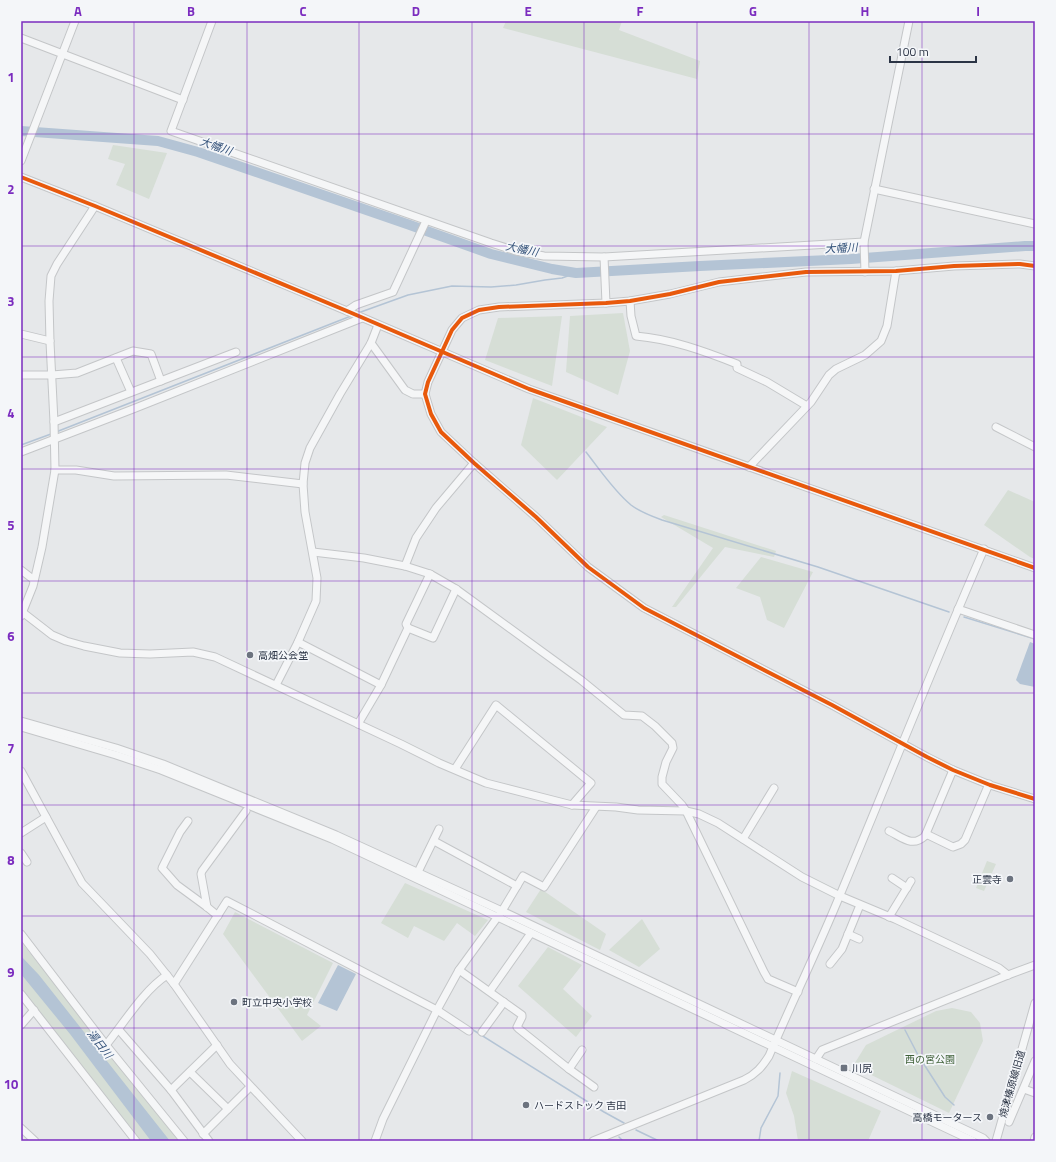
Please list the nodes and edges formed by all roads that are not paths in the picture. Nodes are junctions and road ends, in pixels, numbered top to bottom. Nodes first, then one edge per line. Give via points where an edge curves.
1 (75, 21) edge
2 (212, 21) edge
3 (909, 21) edge
4 (21, 38) edge
5 (63, 54) junction
6 (183, 100) junction
7 (21, 161) edge
8 (21, 177) edge
9 (874, 189) junction
10 (95, 206) junction
11 (426, 221) junction
12 (1035, 224) edge
13 (864, 242) junction
14 (604, 257) junction
15 (1035, 266) edge
16 (865, 269) junction
17 (896, 271) junction
18 (630, 300) junction
19 (606, 303) junction
20 (348, 312) junction
21 (360, 317) junction
22 (378, 325) junction
23 (21, 334) edge
24 (50, 341) junction
25 (371, 343) junction
26 (236, 352) dead end
27 (441, 352) junction
28 (116, 358) junction
29 (21, 375) edge
30 (52, 375) junction
31 (161, 381) junction
32 (131, 392) junction
33 (425, 394) junction
34 (806, 406) junction
35 (54, 424) junction
36 (996, 427) dead end
37 (55, 438) junction
38 (1035, 447) edge
39 (21, 452) edge
40 (474, 463) junction
41 (749, 467) junction
42 (55, 470) junction
43 (303, 484) junction
44 (984, 549) junction
45 (313, 552) junction
46 (405, 566) junction
47 (1035, 568) edge
48 (21, 570) edge
49 (430, 574) junction
50 (34, 580) junction
51 (456, 589) junction
52 (958, 609) junction
53 (22, 613) edge
54 (408, 628) junction
55 (1035, 635) edge
56 (298, 642) junction
57 (276, 685) junction
58 (381, 685) junction
59 (21, 720) edge
60 (358, 724) junction
61 (21, 727) edge
62 (901, 744) junction
63 (454, 769) junction
64 (953, 770) junction
65 (21, 771) edge
66 (989, 784) junction
67 (774, 788) dead end
68 (1035, 799) edge
69 (572, 805) junction
70 (596, 807) junction
71 (246, 811) dead end
72 (686, 811) junction
73 (46, 817) junction
74 (188, 821) dead end
75 (440, 829) dead end
76 (889, 831) dead end
77 (21, 833) edge
78 (926, 834) junction
79 (744, 839) junction
80 (434, 841) junction
81 (21, 853) edge
82 (27, 862) dead end
83 (418, 872) junction
84 (892, 878) dead end
85 (517, 886) junction
86 (840, 896) junction
87 (860, 905) junction
88 (207, 907) junction
89 (502, 911) junction
90 (218, 916) junction
91 (889, 917) junction
92 (497, 918) junction
93 (531, 933) junction
94 (21, 934) edge
95 (848, 934) junction
96 (860, 939) dead end
97 (830, 964) dead end
98 (1035, 966) edge
99 (459, 970) junction
100 (1008, 975) junction
101 (167, 976) junction
102 (174, 984) junction
103 (490, 991) junction
104 (798, 992) junction
105 (21, 994) edge
106 (504, 1002) junction
107 (1035, 1005) edge
108 (34, 1010) junction
109 (437, 1010) junction
110 (21, 1025) edge
111 (119, 1030) junction
112 (469, 1031) dead end
113 (482, 1032) dead end
114 (775, 1044) junction
115 (106, 1045) junction
116 (217, 1045) junction
117 (582, 1050) dead end
118 (816, 1059) junction
119 (1035, 1061) edge
120 (569, 1069) junction
121 (190, 1072) junction
122 (250, 1087) junction
123 (594, 1087) dead end
124 (1024, 1088) junction
125 (171, 1090) junction
126 (1035, 1093) edge
127 (228, 1109) junction
128 (1009, 1122) dead end
129 (21, 1128) edge
130 (203, 1134) junction
131 (1035, 1137) edge
132 (300, 1140) edge
133 (35, 1141) edge
134 (136, 1141) edge
135 (184, 1141) edge
136 (209, 1141) edge
137 (375, 1141) edge
138 (593, 1141) edge
139 (973, 1141) edge
140 (986, 1141) edge
141 (996, 1141) edge
142 (1034, 1141) edge

1 - 5 street
2 - 6 street
3 - 9 street
4 - 5 street
5 - 6 street
5 - 7 street
6 - 11 street via 171,131
8 - 10 street
9 - 12 street
9 - 13 street
10 - 20 street
10 - 24 street via 56,264 51,276
11 - 14 street via 516,251 544,256
11 - 20 street via 393,292 356,305
13 - 14 street
13 - 16 street
14 - 19 street
15 - 17 street via 954,266
16 - 17 street
16 - 18 street via 748,278
17 - 34 street via 887,326 881,341 866,355 828,375
18 - 19 street
18 - 34 street via 636,336 656,338 698,349 737,364 737,368 767,382
19 - 27 street via 479,310 462,318 452,330
20 - 21 street
21 - 22 street
21 - 37 street
22 - 25 street
22 - 27 street
23 - 24 street
24 - 30 street
25 - 33 street via 406,390 413,394
25 - 43 street via 310,448 304,463
26 - 31 street
27 - 33 street
27 - 41 street via 529,389
28 - 30 street via 77,373
28 - 31 street via 133,351 151,354
28 - 32 street
29 - 30 street
30 - 35 street
31 - 32 street
32 - 35 street
33 - 40 street via 431,414 441,432
34 - 41 street
35 - 37 street
36 - 38 street
37 - 39 street
37 - 42 street
40 - 46 street via 436,508 416,538
40 - 62 street via 588,567 644,608 832,705
41 - 44 street
42 - 43 street via 76,470 114,476 226,475
42 - 50 street
43 - 45 street via 305,512
44 - 47 street
44 - 52 street
45 - 46 street
45 - 56 street via 317,578 316,601
46 - 49 street
48 - 50 street
49 - 51 street
49 - 54 street via 406,624
50 - 53 street
51 - 54 street via 433,638
51 - 72 street via 581,680 624,715 642,716 655,726 672,743 673,748 666,762 662,784
52 - 55 street
52 - 62 street
53 - 57 street via 52,635 66,641 120,653 193,652 225,661
54 - 58 street
56 - 57 street
56 - 58 street
57 - 60 street
58 - 60 street
59 - 83 street via 163,764 336,835
60 - 63 street
61 - 92 street via 161,770 259,809 332,839
62 - 64 street
62 - 86 street
63 - 69 street via 486,783
63 - 69 street via 496,705 591,783
64 - 66 street
64 - 78 street
65 - 73 street
66 - 68 street
66 - 78 street via 961,844 953,847
67 - 79 street
69 - 70 street
70 - 72 street
70 - 85 street via 544,887 523,876
71 - 88 street via 202,871
72 - 79 street via 718,823
72 - 104 street via 768,979
73 - 77 street
73 - 101 street via 82,883 150,954
74 - 88 street via 162,868 177,885
75 - 80 street
76 - 78 street via 910,842 920,841
79 - 86 street via 802,876
80 - 83 street
80 - 85 street
81 - 82 street
83 - 89 street
84 - 91 street via 909,885
85 - 89 street
86 - 87 street
86 - 104 street
87 - 91 street
87 - 95 street
88 - 90 street
89 - 92 street
89 - 114 street
90 - 102 street
90 - 109 street via 228,901
91 - 100 street via 999,968
92 - 93 street
92 - 99 street
93 - 103 street
93 - 114 street
94 - 115 street
95 - 96 street
95 - 97 street via 842,949
98 - 100 street
99 - 103 street
99 - 109 street
100 - 118 street via 822,1050
101 - 102 street
101 - 111 street via 158,981
102 - 116 street
103 - 106 street
104 - 114 street
105 - 108 street
106 - 113 street
106 - 120 street via 522,1015 516,1027
107 - 141 street, 焼津榛原線旧道
108 - 110 street
108 - 134 street
109 - 112 street
109 - 137 street via 383,1119
111 - 115 street
111 - 125 street
114 - 118 street
114 - 138 street via 762,1068 754,1075
114 - 139 street
115 - 135 street
116 - 121 street
116 - 122 street
117 - 120 street
118 - 140 street
119 - 124 street
120 - 123 street
121 - 125 street
121 - 127 street
122 - 127 street
122 - 132 street
124 - 126 street
124 - 128 street
125 - 130 street
127 - 130 street
129 - 133 street
130 - 136 street
131 - 142 street

